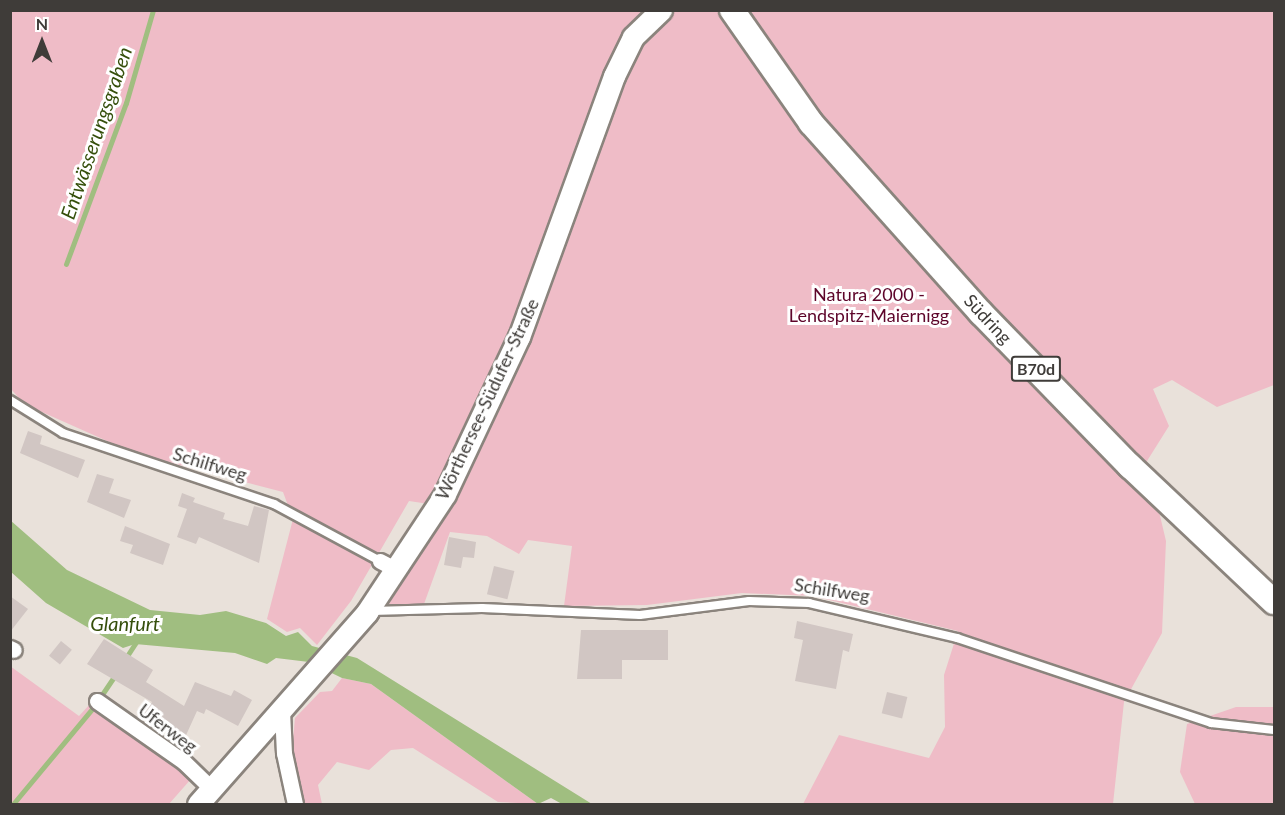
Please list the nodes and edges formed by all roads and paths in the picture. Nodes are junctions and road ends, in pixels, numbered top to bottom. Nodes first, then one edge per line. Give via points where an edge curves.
1 (661, 10) edge
2 (732, 10) edge
3 (10, 400) edge
4 (389, 566) junction
5 (1275, 602) edge
6 (367, 612) junction
7 (97, 701) dead end
8 (282, 711) junction
9 (1275, 730) edge
10 (205, 797) edge
11 (295, 804) edge

1 - 4 main road, Wörthersee-Südufer-Straße via 633,37 614,76 519,337 445,494
2 - 5 main road, Südring / B70d via 812,123 981,313 1130,466
3 - 4 lane, Schilfweg via 63,433 274,504
4 - 6 main road, Wörthersee-Südufer-Straße
6 - 8 main road, Wörthersee-Südufer-Straße
6 - 9 lane, Schilfweg via 482,608 640,615 749,601 809,603 957,638 1211,723
7 - 10 street, Uferweg via 184,762
8 - 10 main road, Wörthersee-Südufer-Straße
8 - 11 street via 284,753

